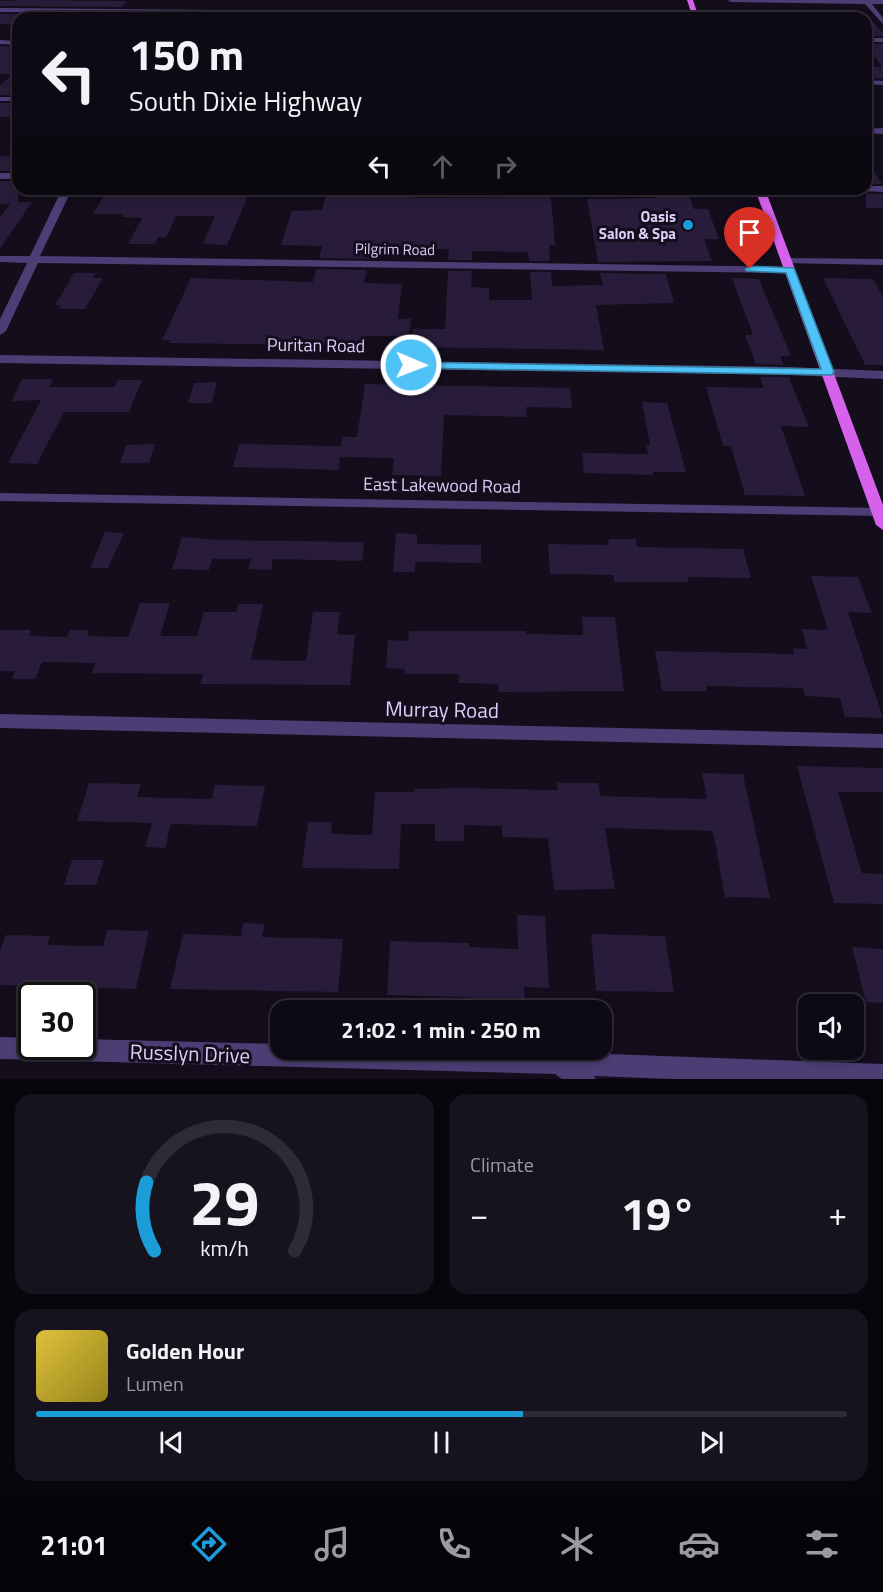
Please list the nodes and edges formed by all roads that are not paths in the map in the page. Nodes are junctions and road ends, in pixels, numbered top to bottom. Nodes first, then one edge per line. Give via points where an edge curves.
1 (731, 0) edge
2 (866, 1) edge
3 (883, 2) edge
4 (0, 10) edge
5 (60, 12) edge
6 (883, 22) edge
7 (64, 195) edge
8 (762, 195) edge
9 (0, 259) edge
10 (34, 259) junction
11 (883, 262) edge
12 (788, 265) junction
13 (0, 331) edge
14 (0, 359) edge
15 (828, 372) junction
16 (883, 375) edge
17 (0, 497) edge
18 (881, 516) edge
19 (0, 722) edge
20 (883, 741) edge
21 (0, 1048) edge
22 (559, 1063) junction
23 (883, 1076) edge
24 (584, 1079) edge

1 - 2 street
2 - 3 street
2 - 6 street
4 - 5 street
7 - 10 street
8 - 12 main road
9 - 10 street, Pilgrim Road
10 - 12 street, Pilgrim Road
10 - 13 street
11 - 12 street, Pilgrim Road
12 - 15 main road
14 - 15 street, Puritan Road
15 - 16 street, Puritan Road
15 - 18 main road
17 - 18 street, East Lakewood Road
19 - 20 street, Murray Road
21 - 22 street, Russlyn Drive
22 - 23 street, Russlyn Drive
22 - 24 street

